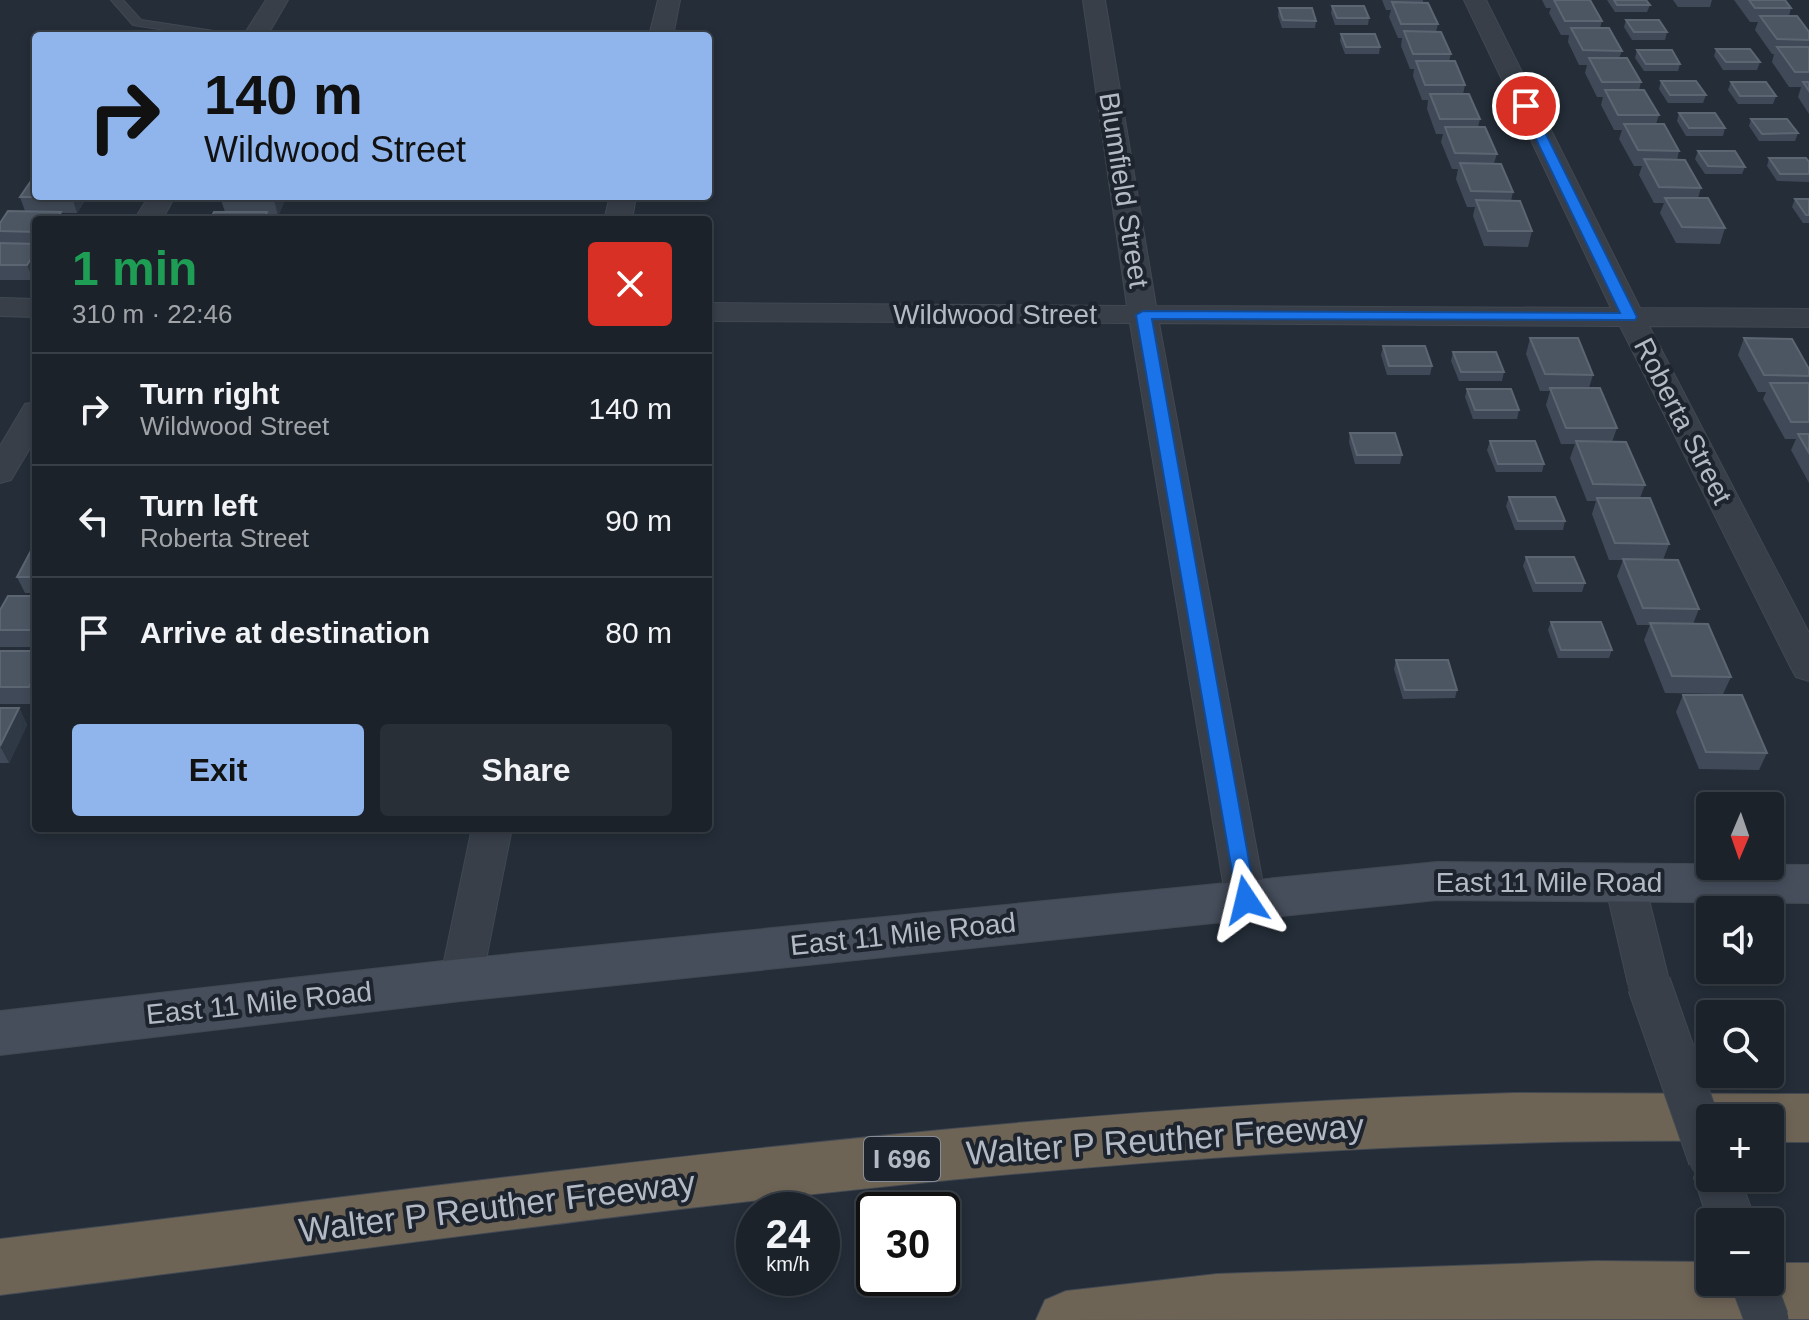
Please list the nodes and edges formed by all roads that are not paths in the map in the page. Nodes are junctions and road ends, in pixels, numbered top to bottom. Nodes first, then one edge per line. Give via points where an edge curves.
1 (117, 0) edge
2 (277, 0) edge
3 (669, 0) edge
4 (1094, 0) edge
5 (1475, 0) edge
6 (199, 32) edge
7 (257, 32) edge
8 (662, 32) edge
9 (0, 307) edge
10 (32, 308) edge
11 (712, 312) edge
12 (1143, 315) junction
13 (1630, 317) junction
14 (1809, 318) edge
15 (32, 418) edge
16 (0, 473) edge
17 (1809, 668) edge
18 (491, 832) edge
19 (1624, 880) junction
20 (1809, 884) edge
21 (1246, 900) junction
22 (461, 980) junction
23 (0, 1033) edge
24 (1696, 1118) edge
25 (1809, 1118) edge
26 (0, 1267) edge
27 (1809, 1291) edge
28 (1758, 1296) edge
29 (1066, 1320) edge
30 (1767, 1320) edge

1 - 6 lane via 137,23
2 - 7 street
3 - 8 street
4 - 12 street, Blumfield Street
5 - 13 street, Roberta Street
9 - 10 street
11 - 12 street, Wildwood Street
12 - 13 street, Wildwood Street
12 - 21 street, Blumfield Street
13 - 14 street, Wildwood Street
13 - 17 street, Roberta Street
15 - 16 street
18 - 22 street
19 - 20 main road, East 11 Mile Road
19 - 21 main road, East 11 Mile Road via 1437,881
19 - 24 street, bridge via 1649,984
21 - 22 main road, East 11 Mile Road
22 - 23 main road, East 11 Mile Road
25 - 26 highway, Walter P Reuther Freeway / I 696 via 1421,1120 1020,1147 538,1199
27 - 29 highway via 1596,1289 1217,1302
28 - 30 street, bridge

